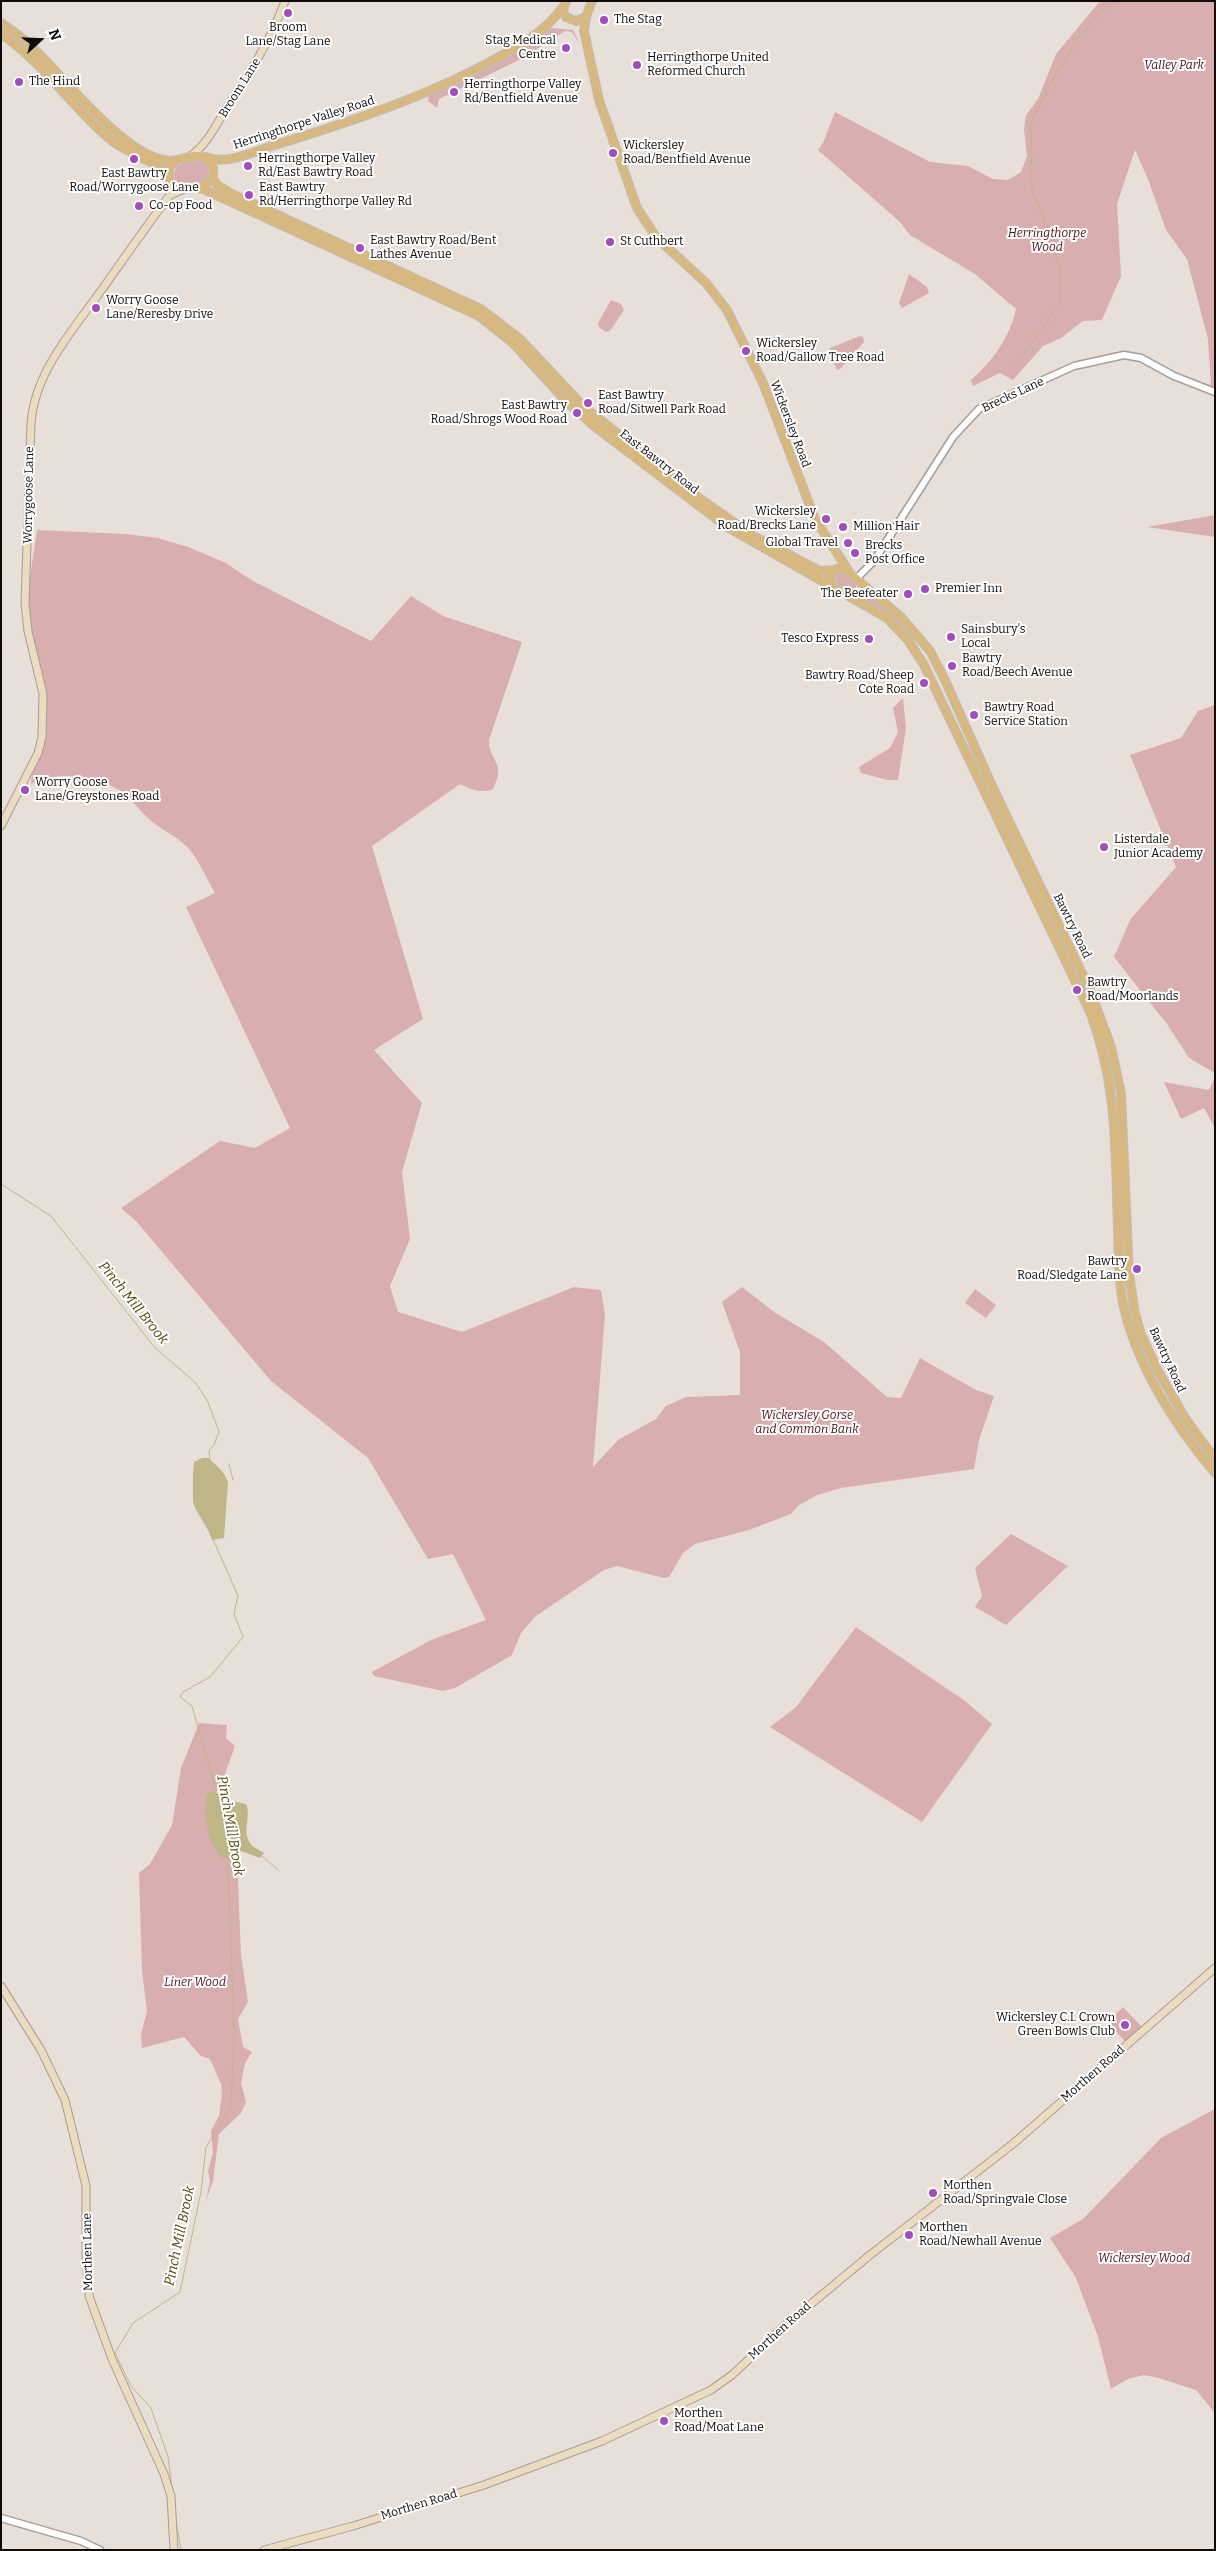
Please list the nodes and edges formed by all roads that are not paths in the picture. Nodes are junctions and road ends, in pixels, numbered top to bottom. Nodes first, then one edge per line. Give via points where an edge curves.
1 (285, 1) edge
2 (592, 1) edge
3 (565, 4) edge
4 (586, 17) junction
5 (571, 20) junction
6 (552, 22) junction
7 (1, 23) edge
8 (584, 31) junction
9 (1, 34) edge
10 (204, 146) junction
11 (188, 157) junction
12 (205, 157) junction
13 (177, 160) junction
14 (221, 161) junction
15 (213, 175) junction
16 (170, 180) junction
17 (196, 188) junction
18 (184, 189) junction
19 (170, 195) junction
20 (1215, 392) edge
21 (827, 540) junction
22 (833, 570) junction
23 (849, 572) junction
24 (858, 582) junction
25 (832, 587) junction
26 (854, 598) junction
27 (952, 695) junction
28 (942, 702) junction
29 (1, 826) edge
30 (1127, 1224) junction
31 (1119, 1245) junction
32 (1215, 1459) edge
33 (1215, 1473) edge
34 (1215, 1968) edge
35 (1, 1986) edge
36 (1, 2518) edge
37 (100, 2550) edge
38 (174, 2550) edge
39 (264, 2550) edge

1 - 10 main road, Broom Lane via 266,46
2 - 4 main road, Wickersley Road
3 - 5 main road via 563,11
3 - 6 main road, Herringthorpe Valley Road
4 - 5 main road, Herringthorpe Valley Road via 580,21
4 - 8 main road, Wickersley Road
5 - 6 main road, Herringthorpe Valley Road
5 - 8 main road
6 - 14 main road, Herringthorpe Valley Road via 515,47 422,93 338,126
7 - 13 main road via 40,54 124,139 154,157 170,162
8 - 21 main road, Wickersley Road via 599,100 637,208 652,233 706,283 734,322 768,398 815,519
9 - 16 main road via 108,137 159,167
10 - 11 main road, Broom Lane
10 - 12 main road
11 - 12 main road
11 - 13 main road
12 - 14 main road, Herringthorpe Valley Road
12 - 15 main road via 212,164
13 - 16 main road via 169,168
14 - 15 main road, Herringthorpe Valley Road
15 - 17 main road via 209,183
15 - 22 main road, East Bawtry Road via 217,185 230,193 481,309 520,339 572,397 598,420 730,521 820,571
16 - 18 main road via 176,188
16 - 19 main road
17 - 18 main road
17 - 25 main road, East Bawtry Road via 479,316 514,343 567,402 594,426 678,492 740,536
18 - 19 main road
19 - 29 main road, Worrygoose Lane via 60,347 34,399 25,618 43,694 42,736 38,753
20 - 24 street, Brecks Lane via 1174,376 1141,358 1124,355 1074,366 979,410 953,438
21 - 22 main road, Wickersley Road via 834,558
21 - 23 main road, Wickersley Road
22 - 23 main road via 840,568
22 - 25 main road, Wickersley Road via 829,577
23 - 24 main road, Bawtry Road
24 - 26 main road
24 - 27 main road, Bawtry Road via 901,617 920,638
25 - 26 main road, Bawtry Road
26 - 28 main road, Bawtry Road via 887,618 908,640
27 - 28 main road via 950,702
27 - 30 main road, Bawtry Road via 1103,1021 1122,1100
28 - 31 main road, Bawtry Road via 1081,988 1102,1045 1111,1083 1115,1122
30 - 31 main road via 1121,1226
30 - 32 main road, Bawtry Road via 1131,1290 1142,1334 1173,1399
31 - 33 main road, Bawtry Road via 1123,1303 1136,1343 1164,1399
34 - 39 main road, Morthen Road via 1014,2143 863,2260 712,2390 607,2438 484,2485
35 - 38 main road, Morthen Lane via 41,2050 65,2100 86,2186 89,2296 112,2359 164,2474 170,2496
36 - 37 street

